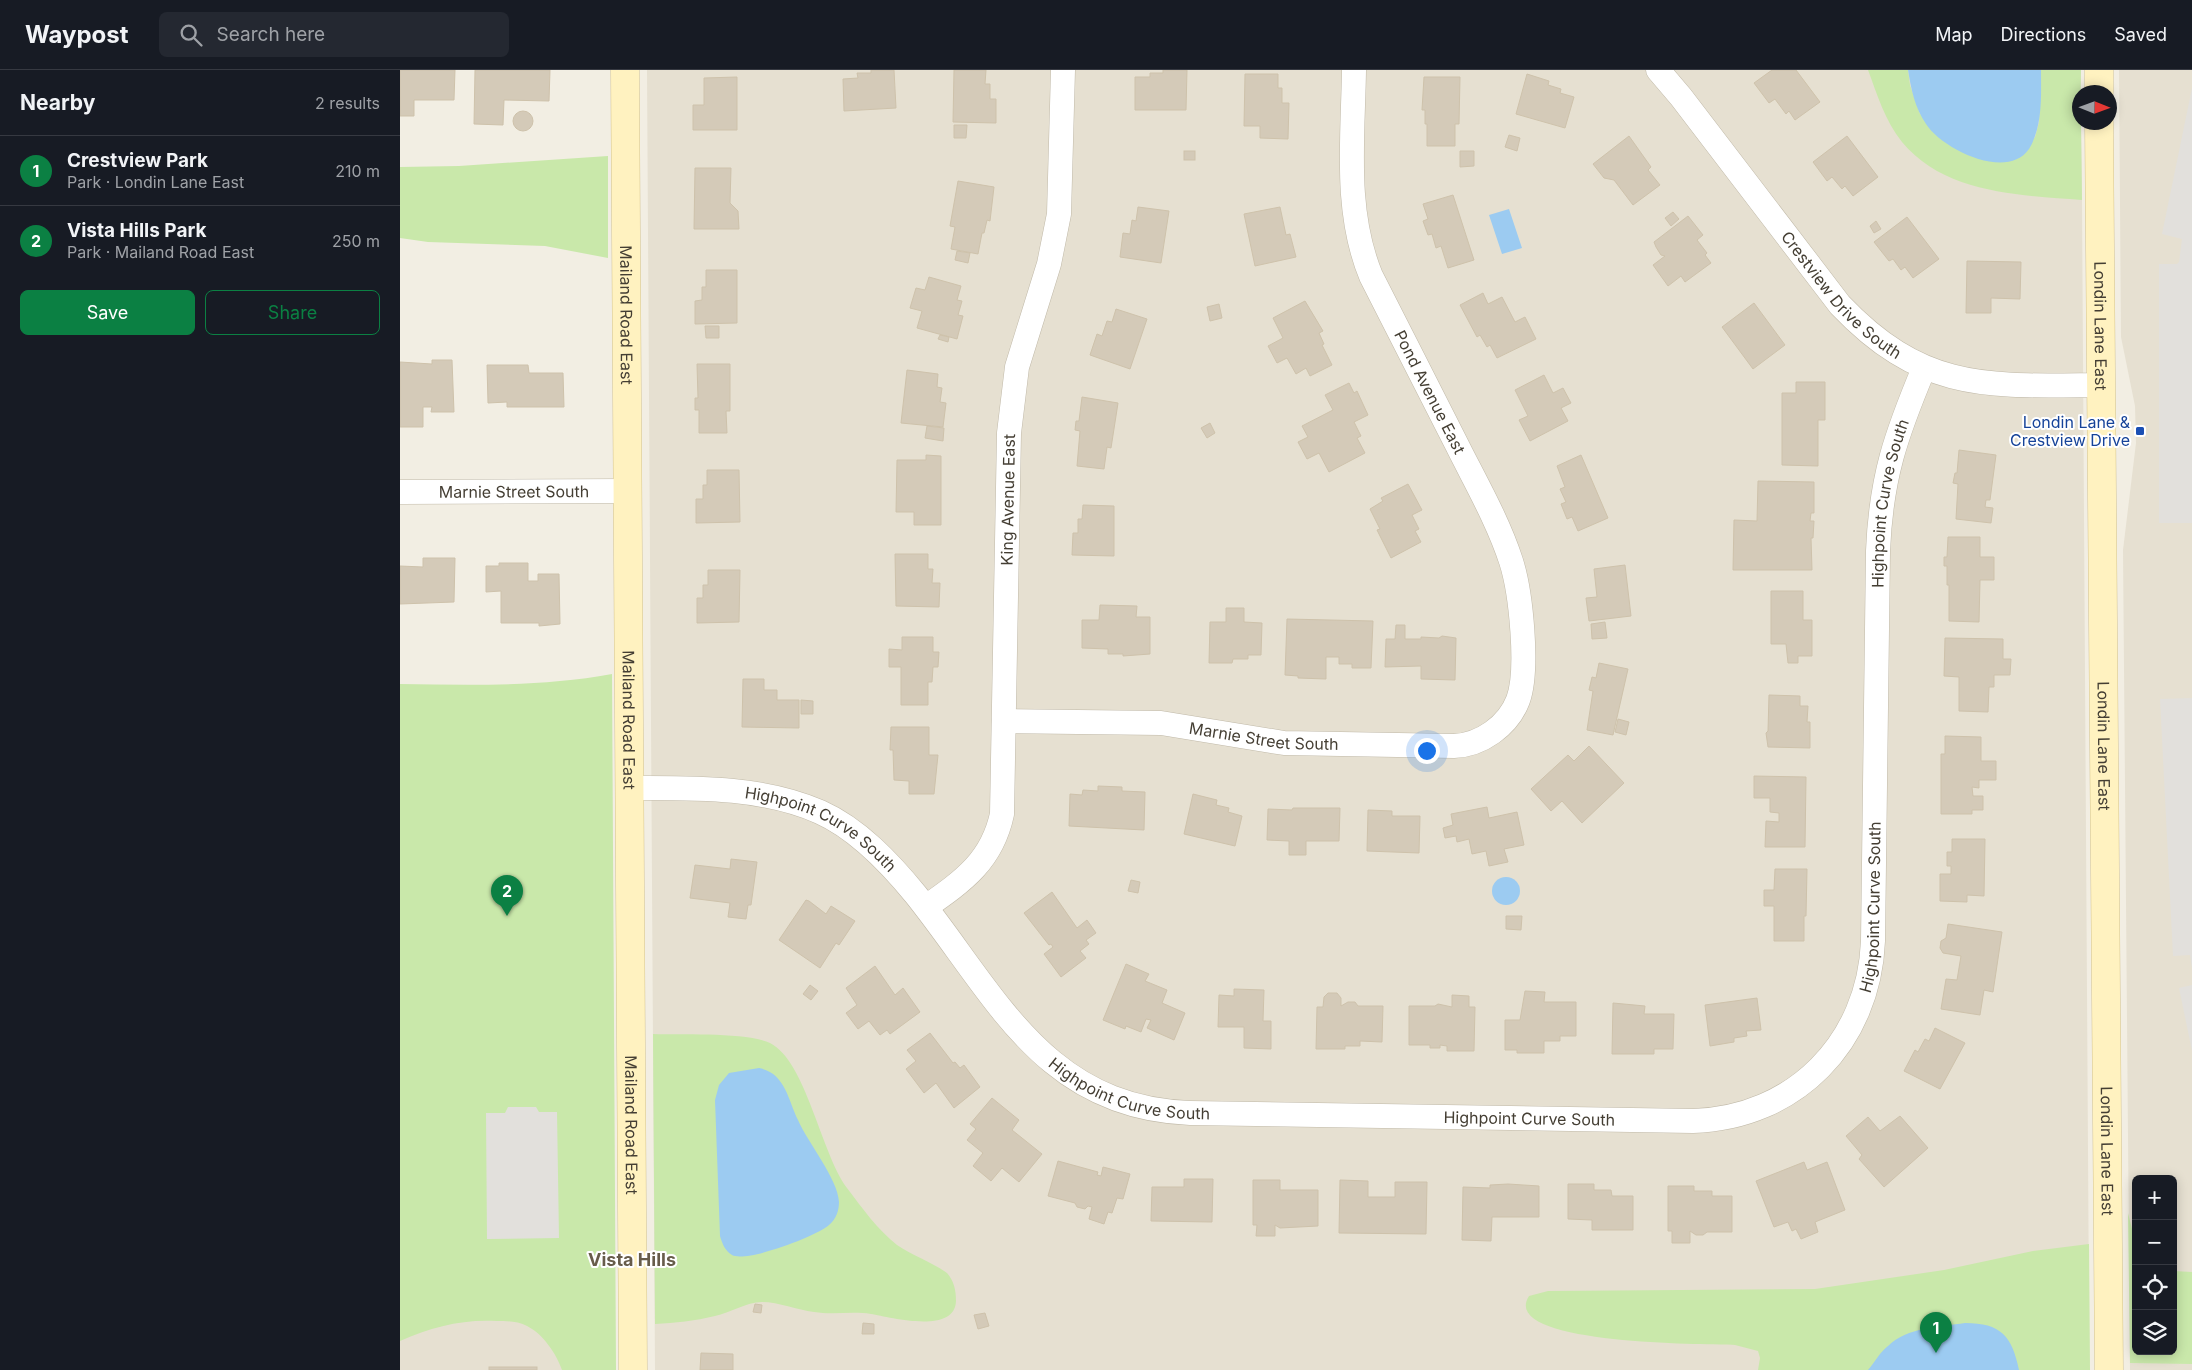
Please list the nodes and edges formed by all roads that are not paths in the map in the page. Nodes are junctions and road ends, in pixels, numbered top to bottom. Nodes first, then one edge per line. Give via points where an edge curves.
1 (625, 70) edge
2 (1063, 70) edge
3 (1354, 70) edge
4 (1658, 70) edge
5 (2099, 70) edge
6 (2099, 85) edge
7 (2099, 130) edge
8 (1924, 368) junction
9 (2101, 386) junction
10 (628, 491) junction
11 (400, 492) edge
12 (1513, 710) joint
13 (1004, 721) junction
14 (630, 788) junction
15 (926, 908) junction
16 (633, 1370) edge
17 (2109, 1370) edge

1 - 10 street, Mailand Road East
2 - 13 street, King Avenue East via 1059,214 1049,264 1022,350 1012,399 1008,451
3 - 12 street, Pond Avenue East via 1353,196 1359,243 1371,276 1494,518 1512,563 1522,637 1521,688
4 - 8 street, Crestview Drive South via 1840,305 1879,342
5 - 6 street
7 - 9 street, Londin Lane East
8 - 9 street, Crestview Drive South via 1957,379 1991,384
8 - 15 street, Highpoint Curve South via 1897,434 1881,501 1873,941 1867,987 1856,1017 1838,1047 1810,1077 1782,1097 1741,1115 1706,1120 1190,1113 1152,1109 1098,1092 1044,1056 1013,1025
9 - 17 street, Londin Lane East
10 - 11 street, Marnie Street South
10 - 14 street, Mailand Road East
12 - 13 street, Marnie Street South via 1487,736 1466,745 1454,746 1284,743 1161,723
13 - 15 street, King Avenue East via 1002,809 992,845 974,870
14 - 15 street, Highpoint Curve South via 745,793 792,802 820,813 847,828 875,851
14 - 16 street, Mailand Road East

